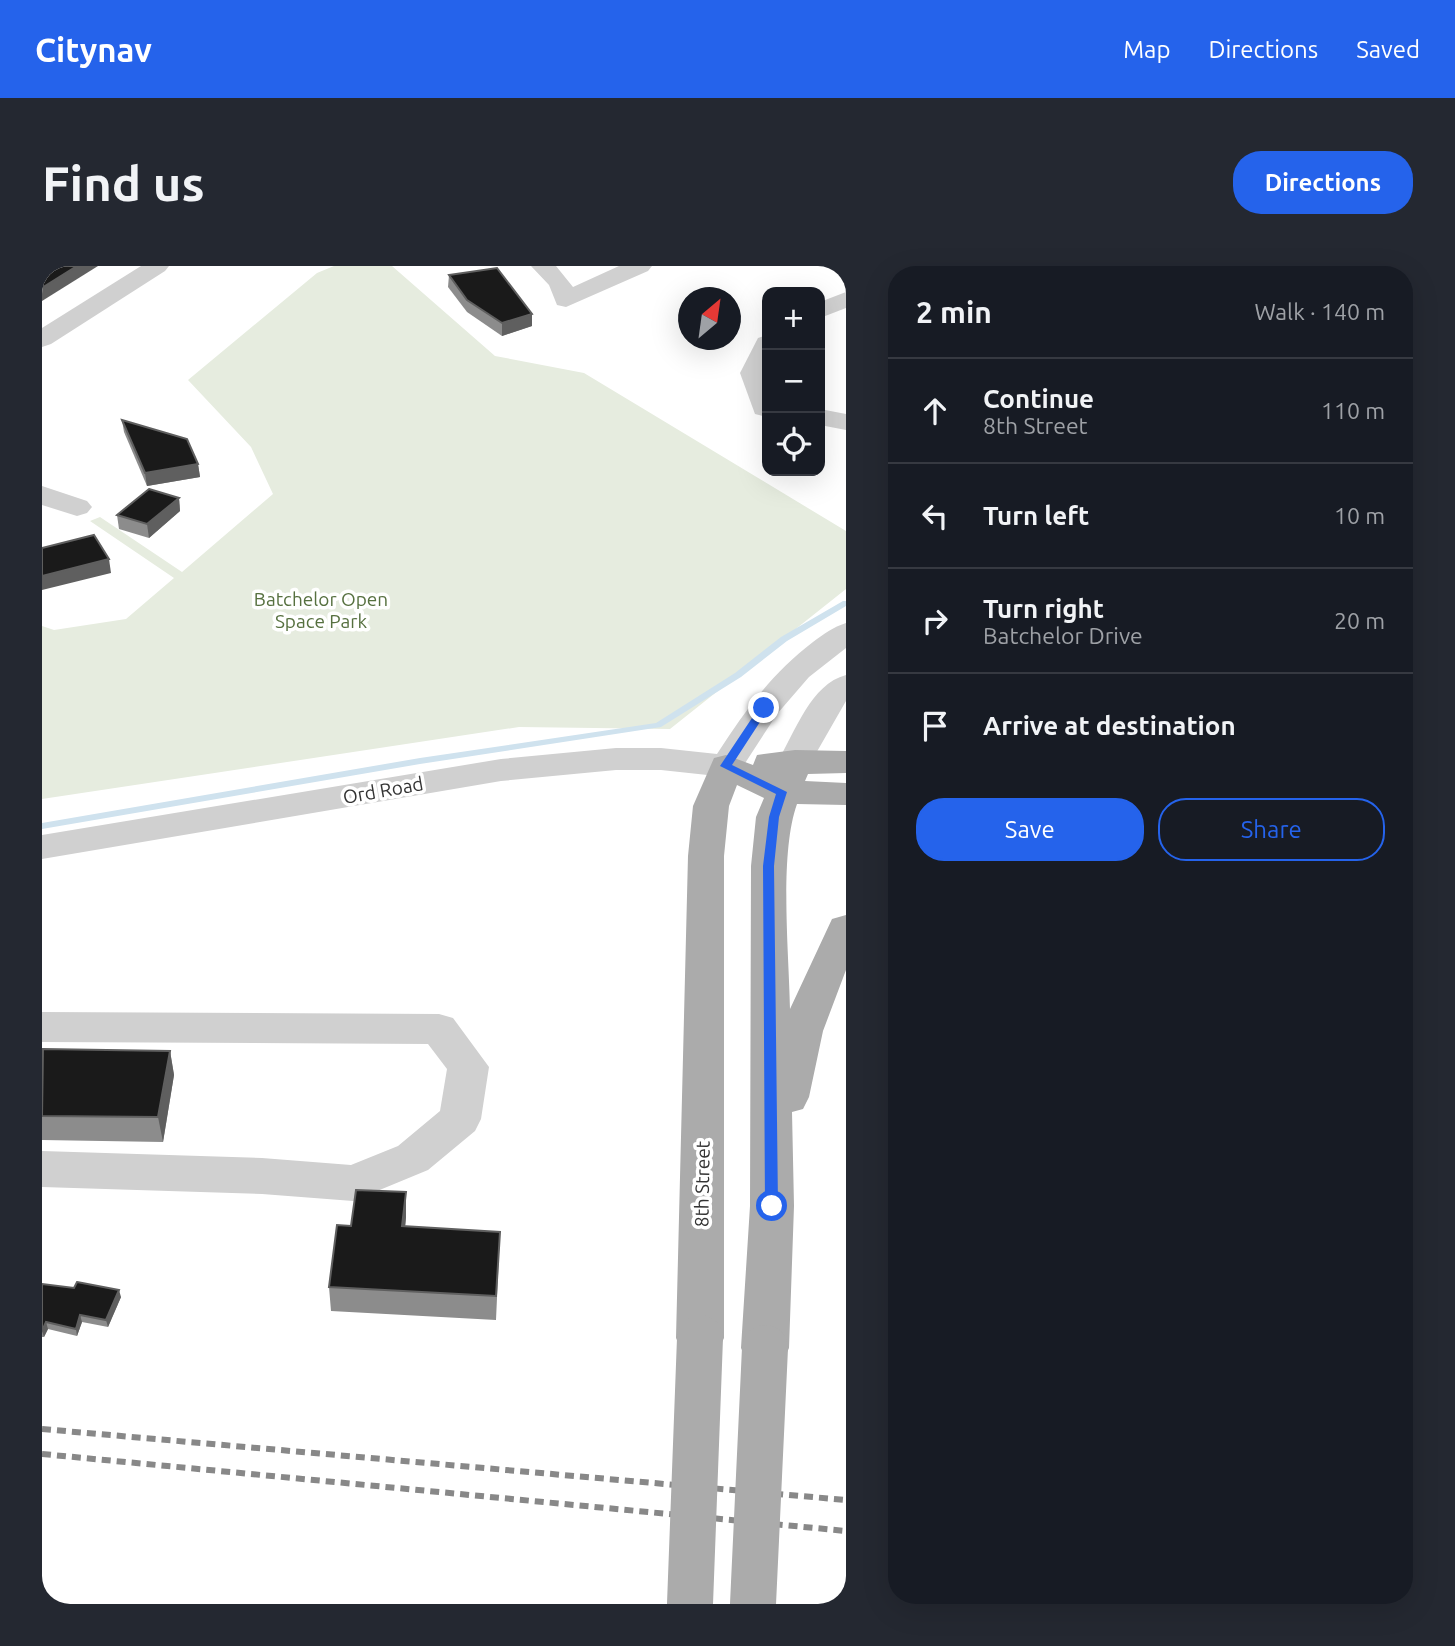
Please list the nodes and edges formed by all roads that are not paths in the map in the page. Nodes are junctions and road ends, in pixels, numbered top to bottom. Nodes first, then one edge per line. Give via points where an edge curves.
1 (157, 266) edge
2 (543, 266) edge
3 (640, 266) edge
4 (846, 299) edge
5 (825, 309) edge
6 (42, 338) edge
7 (762, 354) edge
8 (762, 402) edge
9 (825, 418) edge
10 (846, 422) edge
11 (42, 495) edge
12 (77, 507) dead end
13 (846, 633) edge
14 (846, 685) edge
15 (846, 762) edge
16 (726, 766) junction
17 (788, 777) junction
18 (846, 794) edge
19 (42, 847) edge
20 (846, 929) edge
21 (42, 1027) edge
22 (42, 1169) edge
23 (772, 1206) junction
24 (690, 1604) edge
25 (753, 1604) edge

1 - 6 street
2 - 3 street via 559,283 566,300
4 - 5 street
7 - 8 street via 753,373
9 - 10 street
11 - 12 street
13 - 16 street via 797,670 764,708
14 - 17 street via 833,695
15 - 17 main road
16 - 17 main road
16 - 19 street, Ord Road via 616,759 501,770
16 - 24 main road, 8th Street, bridge via 711,806 705,856 700,1338
17 - 18 main road
17 - 23 main road via 774,817 769,866
20 - 23 main road via 820,979 795,1054
21 - 22 street via 439,1028 468,1067 460,1119 413,1158 353,1183
23 - 25 main road, bridge

